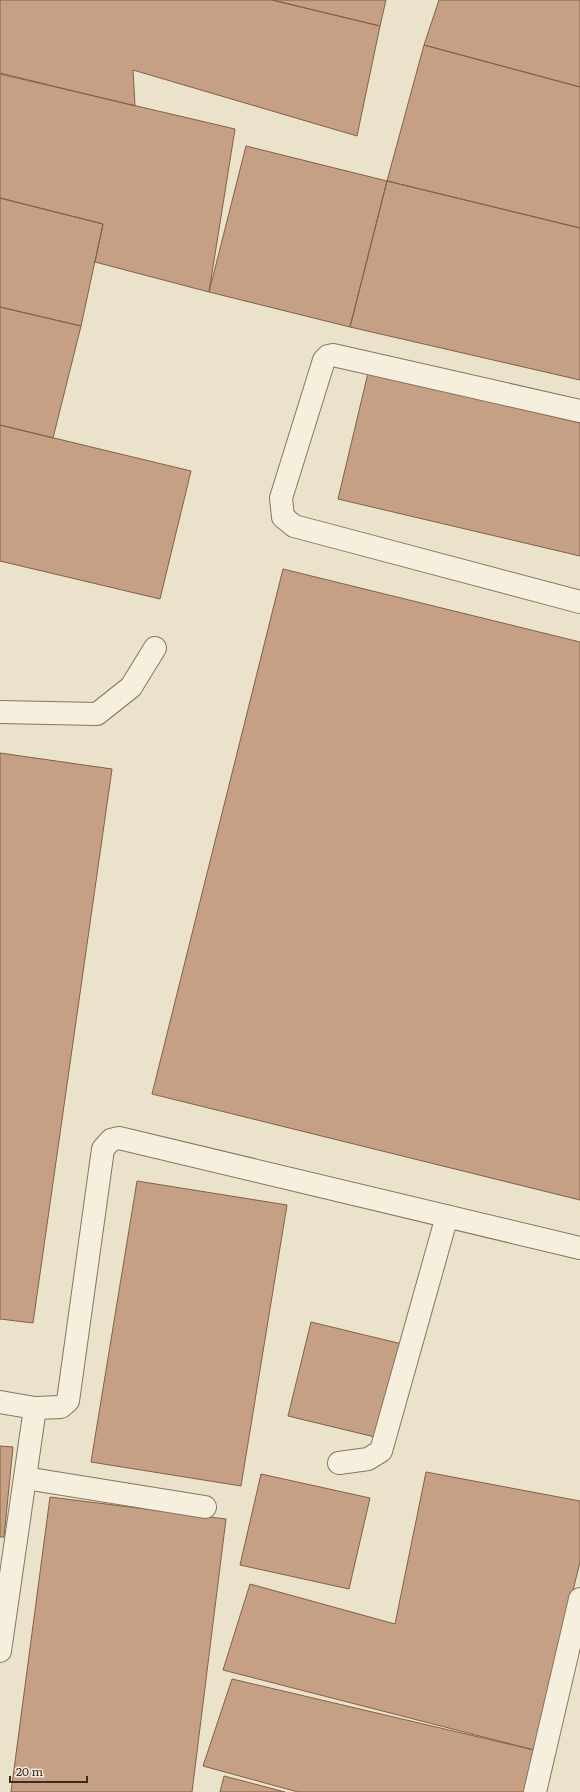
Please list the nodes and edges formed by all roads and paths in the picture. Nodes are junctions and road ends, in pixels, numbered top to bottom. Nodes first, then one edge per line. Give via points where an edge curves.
1 (580, 411) edge
2 (580, 602) edge
3 (155, 648) dead end
4 (0, 712) edge
5 (447, 1216) junction
6 (580, 1248) edge
7 (0, 1402) edge
8 (35, 1408) junction
9 (339, 1464) dead end
10 (25, 1478) junction
11 (205, 1507) dead end
12 (580, 1599) edge
13 (0, 1651) edge
14 (535, 1792) edge

1 - 2 lane via 328,356 324,360 281,498 283,517 294,526
3 - 4 lane via 131,687 97,714
5 - 6 lane
5 - 8 lane via 119,1138 111,1140 103,1149 68,1402 61,1407
5 - 9 lane via 381,1451 368,1459
7 - 8 lane
8 - 10 lane
10 - 11 lane
10 - 13 lane
12 - 14 lane

